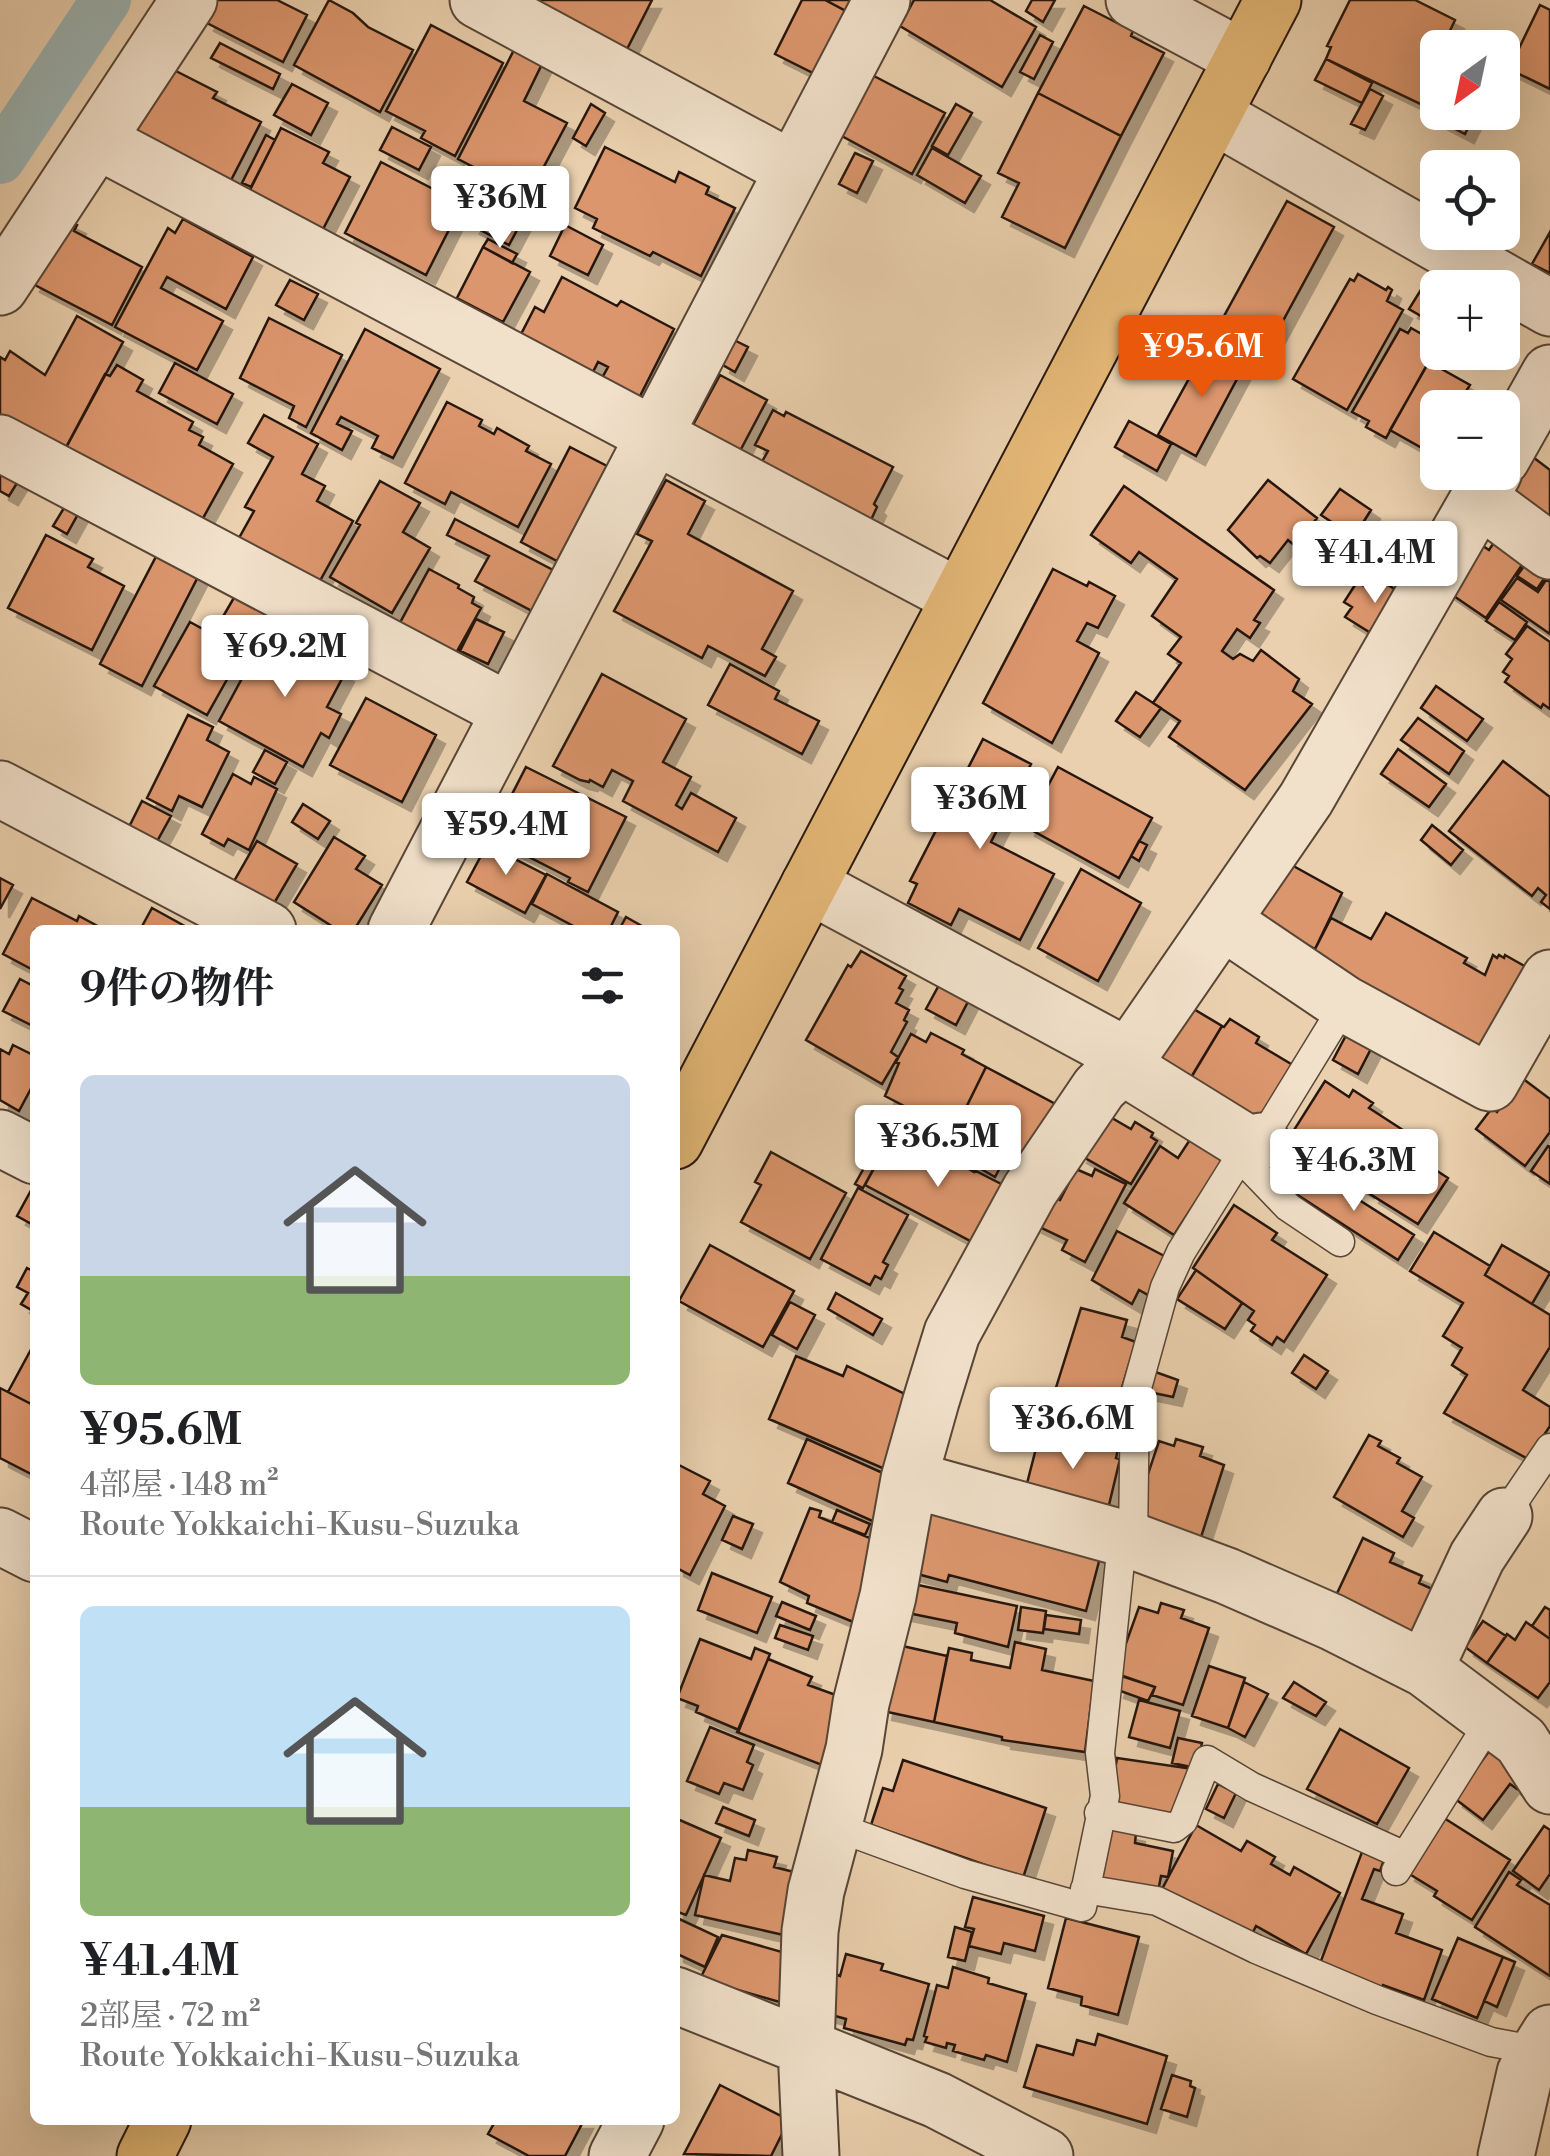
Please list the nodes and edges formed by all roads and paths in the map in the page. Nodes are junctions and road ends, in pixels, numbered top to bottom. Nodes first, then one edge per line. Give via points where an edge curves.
1 (190, 0) edge
2 (478, 0) edge
3 (882, 0) edge
4 (1134, 0) edge
5 (1272, 0) edge
6 (1242, 58) junction
7 (1213, 115) junction
8 (98, 141) junction
9 (792, 169) junction
10 (0, 287) edge
11 (1550, 308) edge
12 (1550, 373) edge
13 (1520, 426) edge
14 (652, 436) junction
15 (0, 443) edge
16 (1484, 490) edge
17 (1503, 490) edge
18 (1550, 551) edge
19 (959, 597) junction
20 (509, 711) junction
21 (0, 789) edge
22 (809, 885) junction
23 (1222, 921) junction
24 (258, 925) edge
25 (399, 925) edge
26 (1550, 978) edge
27 (1345, 1004) junction
28 (1531, 1061) edge
29 (1124, 1062) junction
30 (680, 1132) edge
31 (0, 1138) edge
32 (1250, 1148) junction
33 (30, 1153) edge
34 (1340, 1242) dead end
35 (1550, 1448) edge
36 (908, 1479) junction
37 (1504, 1516) joint
38 (0, 1536) edge
39 (1133, 1541) junction
40 (30, 1551) edge
41 (1425, 1669) junction
42 (1490, 1721) junction
43 (1550, 1786) edge
44 (1099, 1813) junction
45 (832, 1825) junction
46 (1085, 1888) junction
47 (682, 2015) edge
48 (1544, 2042) edge
49 (806, 2048) junction
50 (160, 2125) edge
51 (633, 2125) edge
52 (145, 2156) edge
53 (617, 2156) edge
54 (811, 2156) edge
55 (1045, 2156) edge
56 (1506, 2156) edge

1 - 8 street
2 - 9 street
3 - 9 street
4 - 6 street
5 - 6 main road
6 - 7 main road
7 - 11 street
7 - 19 main road
8 - 10 street
8 - 14 street
9 - 14 street
12 - 13 street
14 - 19 street
14 - 20 street
15 - 20 street
16 - 23 street via 1306,799
17 - 18 street
19 - 22 main road
20 - 25 street
21 - 24 street
22 - 29 street
22 - 30 main road
23 - 27 street
23 - 29 street
26 - 28 street
27 - 28 street via 1490,1083
27 - 32 lane
29 - 32 street
29 - 36 street via 1030,1190 952,1333
31 - 33 street
32 - 34 lane via 1288,1206
32 - 39 lane via 1181,1252 1146,1348 1134,1396
35 - 37 lane
36 - 39 street
36 - 45 street via 888,1596
37 - 41 street via 1477,1557
38 - 40 street
39 - 41 street via 1332,1622
39 - 44 lane via 1120,1562
41 - 42 street
42 - 43 street via 1520,1742
42 - 44 lane via 1400,1864 1207,1760 1183,1821 1174,1828
44 - 46 lane
45 - 46 lane via 965,1874 1082,1907
45 - 49 street via 810,1931
46 - 48 lane via 1157,1900 1256,1949 1491,2042
47 - 49 street
48 - 56 street via 1525,2073
49 - 54 street
49 - 55 street via 938,2100
50 - 52 main road
51 - 53 street

